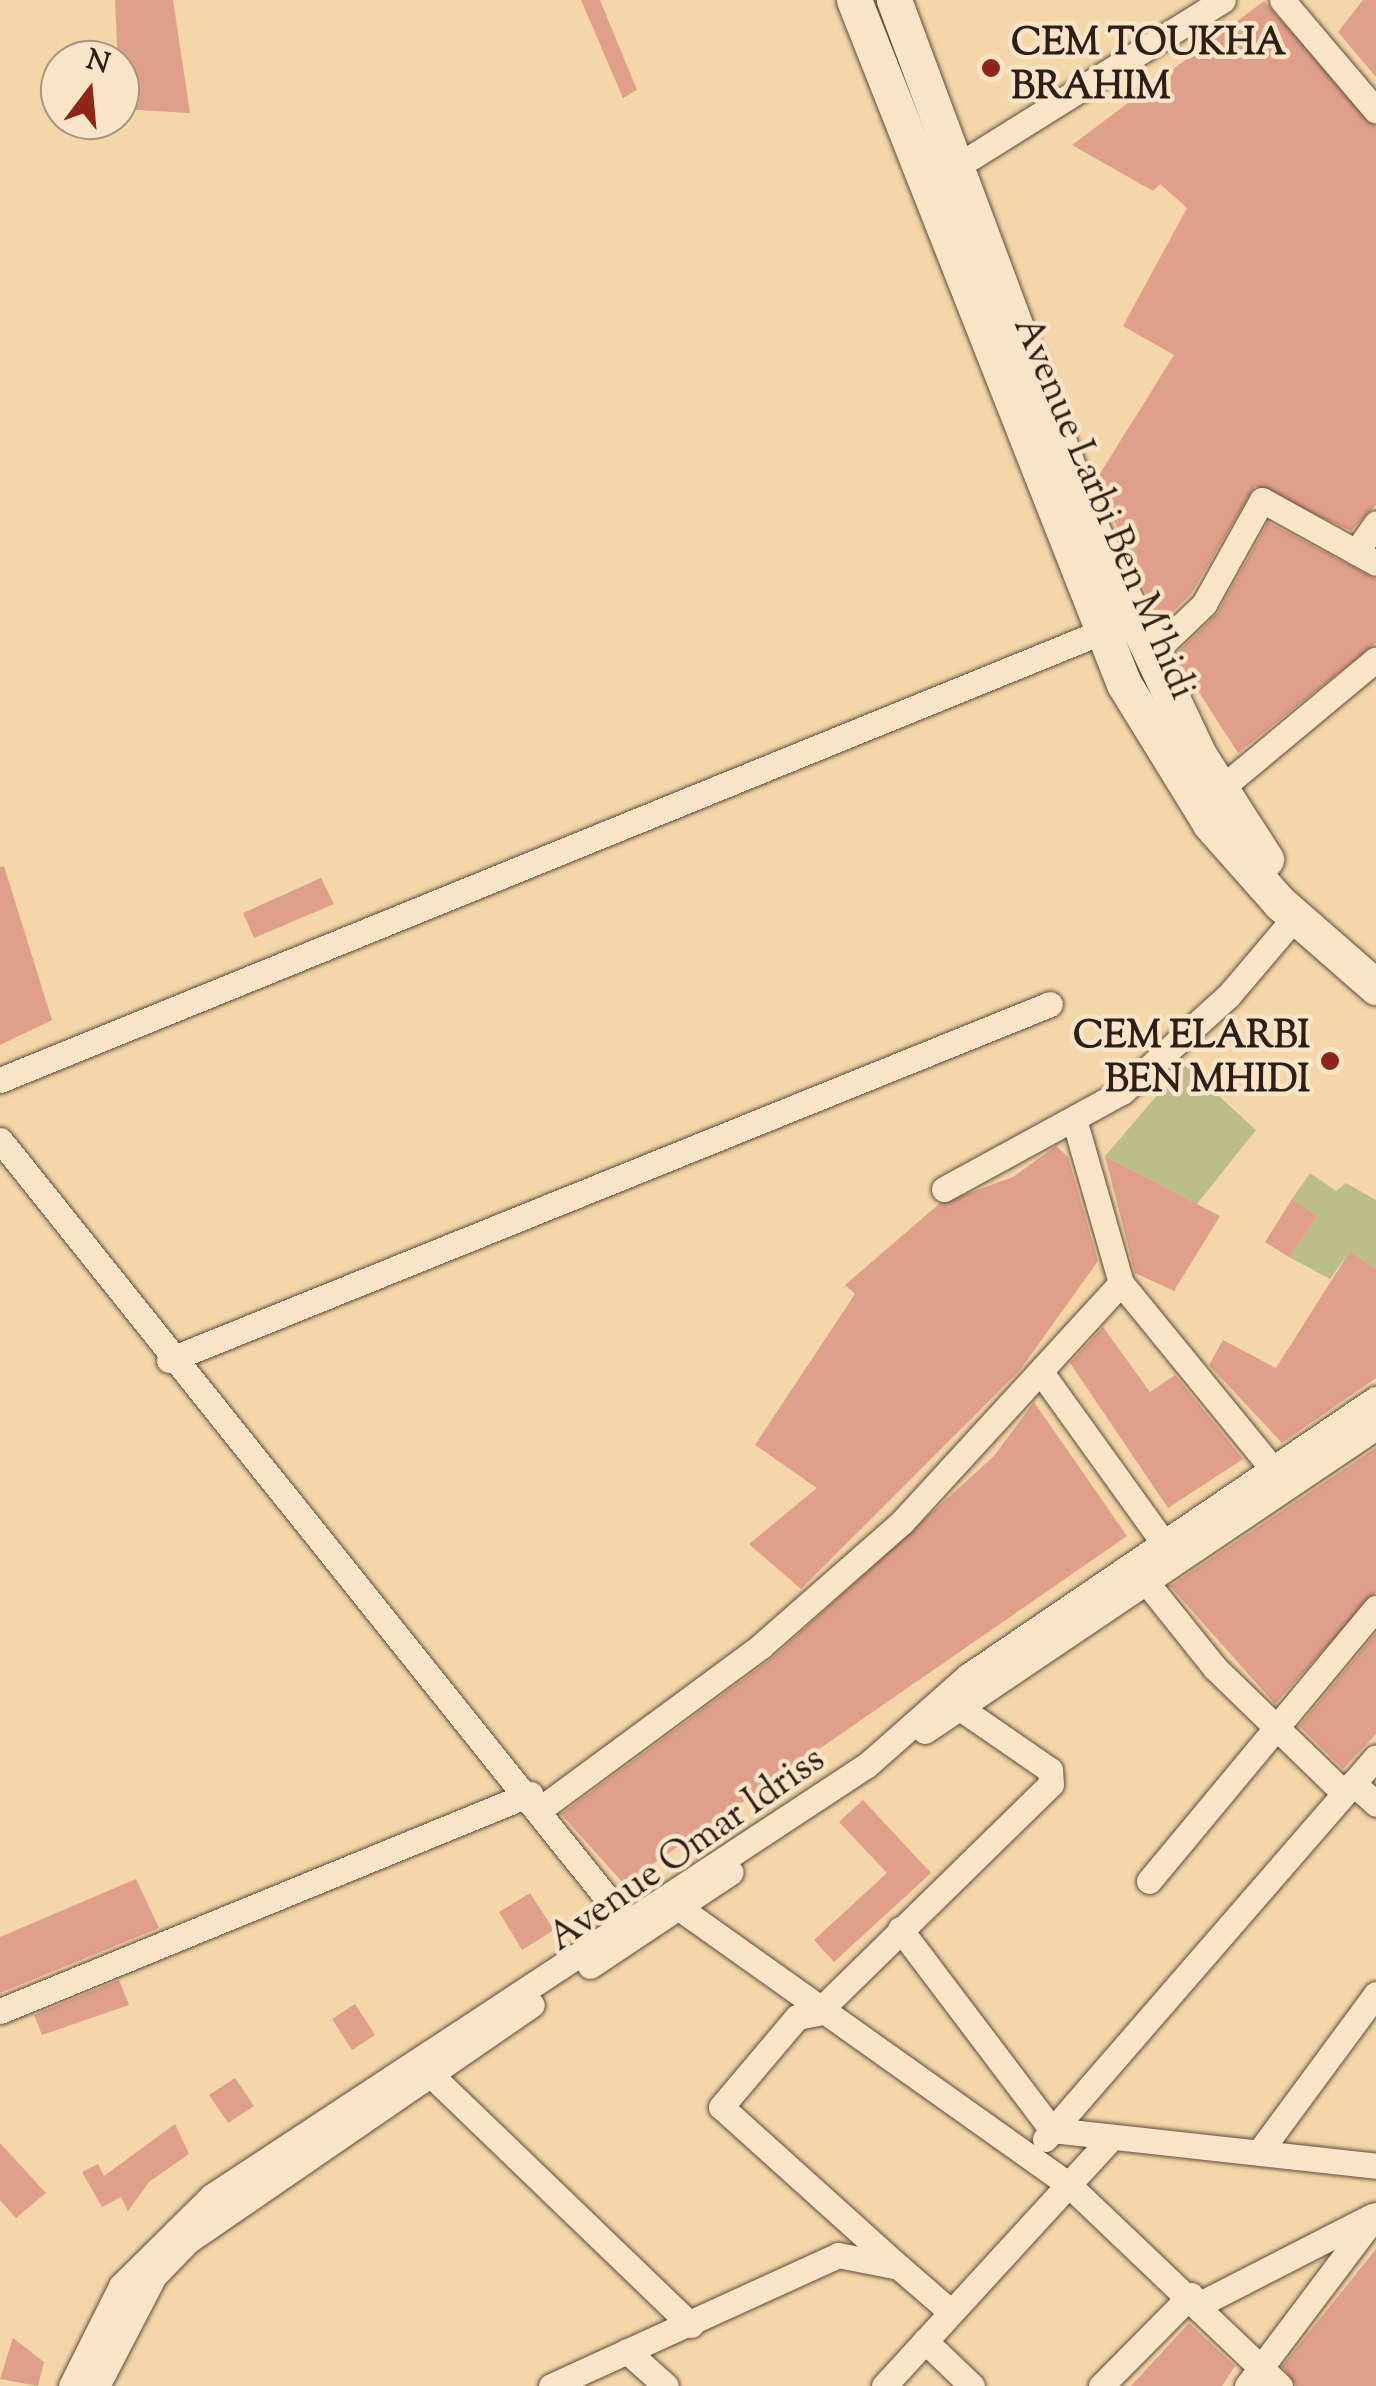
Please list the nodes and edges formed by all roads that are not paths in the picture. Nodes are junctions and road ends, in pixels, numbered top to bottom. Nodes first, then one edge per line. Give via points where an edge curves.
1 (854, 0) edge
2 (894, 0) edge
3 (1223, 0) edge
4 (1282, 0) edge
5 (1376, 110) edge
6 (958, 169) junction
7 (925, 182) junction
8 (1376, 523) edge
9 (1366, 557) edge
10 (1101, 632) junction
11 (1151, 656) junction
12 (1376, 659) edge
13 (1219, 790) junction
14 (1296, 916) junction
15 (1376, 961) edge
16 (1376, 986) edge
17 (1050, 1004) dead end
18 (0, 1080) edge
19 (1074, 1119) junction
20 (0, 1140) edge
21 (944, 1189) dead end
22 (1121, 1283) junction
23 (169, 1360) junction
24 (1043, 1375) junction
25 (1376, 1399) edge
26 (1376, 1426) edge
27 (1282, 1480) junction
28 (1165, 1545) junction
29 (1146, 1583) junction
30 (1376, 1608) edge
31 (960, 1708) junction
32 (1274, 1727) junction
33 (1376, 1757) edge
34 (1349, 1788) junction
35 (537, 1801) junction
36 (1376, 1804) edge
37 (1149, 1881) dead end
38 (678, 1907) junction
39 (631, 1928) junction
40 (900, 1929) junction
41 (1376, 1994) edge
42 (0, 2010) edge
43 (817, 2014) junction
44 (430, 2074) junction
45 (1052, 2130) junction
46 (1112, 2137) junction
47 (1263, 2147) junction
48 (1032, 2159) junction
49 (1376, 2166) edge
50 (1070, 2186) junction
51 (1376, 2215) edge
52 (899, 2267) junction
53 (1196, 2299) junction
54 (951, 2312) junction
55 (691, 2325) junction
56 (925, 2341) junction
57 (627, 2351) junction
58 (1254, 2376) edge
59 (71, 2386) edge
60 (97, 2386) edge
61 (551, 2386) edge
62 (666, 2386) edge
63 (884, 2386) edge
64 (972, 2386) edge
65 (1102, 2386) edge
66 (1280, 2386) edge

1 - 7 main road, Avenue Larbi Ben M'hidi
2 - 6 main road
3 - 6 street
4 - 5 street
6 - 7 street
6 - 11 main road via 1083,509
7 - 10 main road, Avenue Larbi Ben M'hidi
8 - 9 street
9 - 11 street via 1262,500 1211,594
10 - 14 main road, Avenue Larbi Ben M'hidi via 1184,786
10 - 18 street
11 - 13 main road
12 - 13 street
13 - 15 main road via 1286,882
14 - 16 main road, Avenue Larbi Ben M'hidi
14 - 19 street via 1189,1036
17 - 23 street
19 - 21 street
19 - 22 street
20 - 23 street
22 - 24 street
22 - 27 street
23 - 35 street
24 - 28 street
24 - 35 street via 830,1588
25 - 27 street
26 - 27 street, Avenue Omar Idriss
27 - 28 street
27 - 29 street, Avenue Omar Idriss
28 - 39 street via 968,1676 867,1765
29 - 31 street, Avenue Omar Idriss
29 - 32 street
30 - 32 street
31 - 38 street, Avenue Omar Idriss
31 - 40 street via 1053,1780
32 - 34 street
32 - 37 street
33 - 34 street
34 - 36 street
34 - 45 street
35 - 39 street
35 - 42 street
38 - 39 street, Avenue Omar Idriss
38 - 43 street
39 - 44 street, Avenue Omar Idriss
39 - 59 street via 178,2223 121,2286
40 - 43 street
40 - 45 street
41 - 47 street
43 - 48 street
43 - 52 street via 797,2018 721,2113
44 - 55 street
44 - 60 street, Avenue Omar Idriss via 188,2242 154,2276
45 - 46 street
45 - 48 street
46 - 47 street
46 - 50 street
47 - 49 street
48 - 50 street
50 - 53 street
50 - 54 street
51 - 53 street
51 - 58 street
52 - 54 street
52 - 55 street via 838,2255
53 - 58 street
53 - 65 street
54 - 56 street
55 - 57 street
56 - 63 street
56 - 64 street
57 - 61 street
57 - 62 street
58 - 66 street

